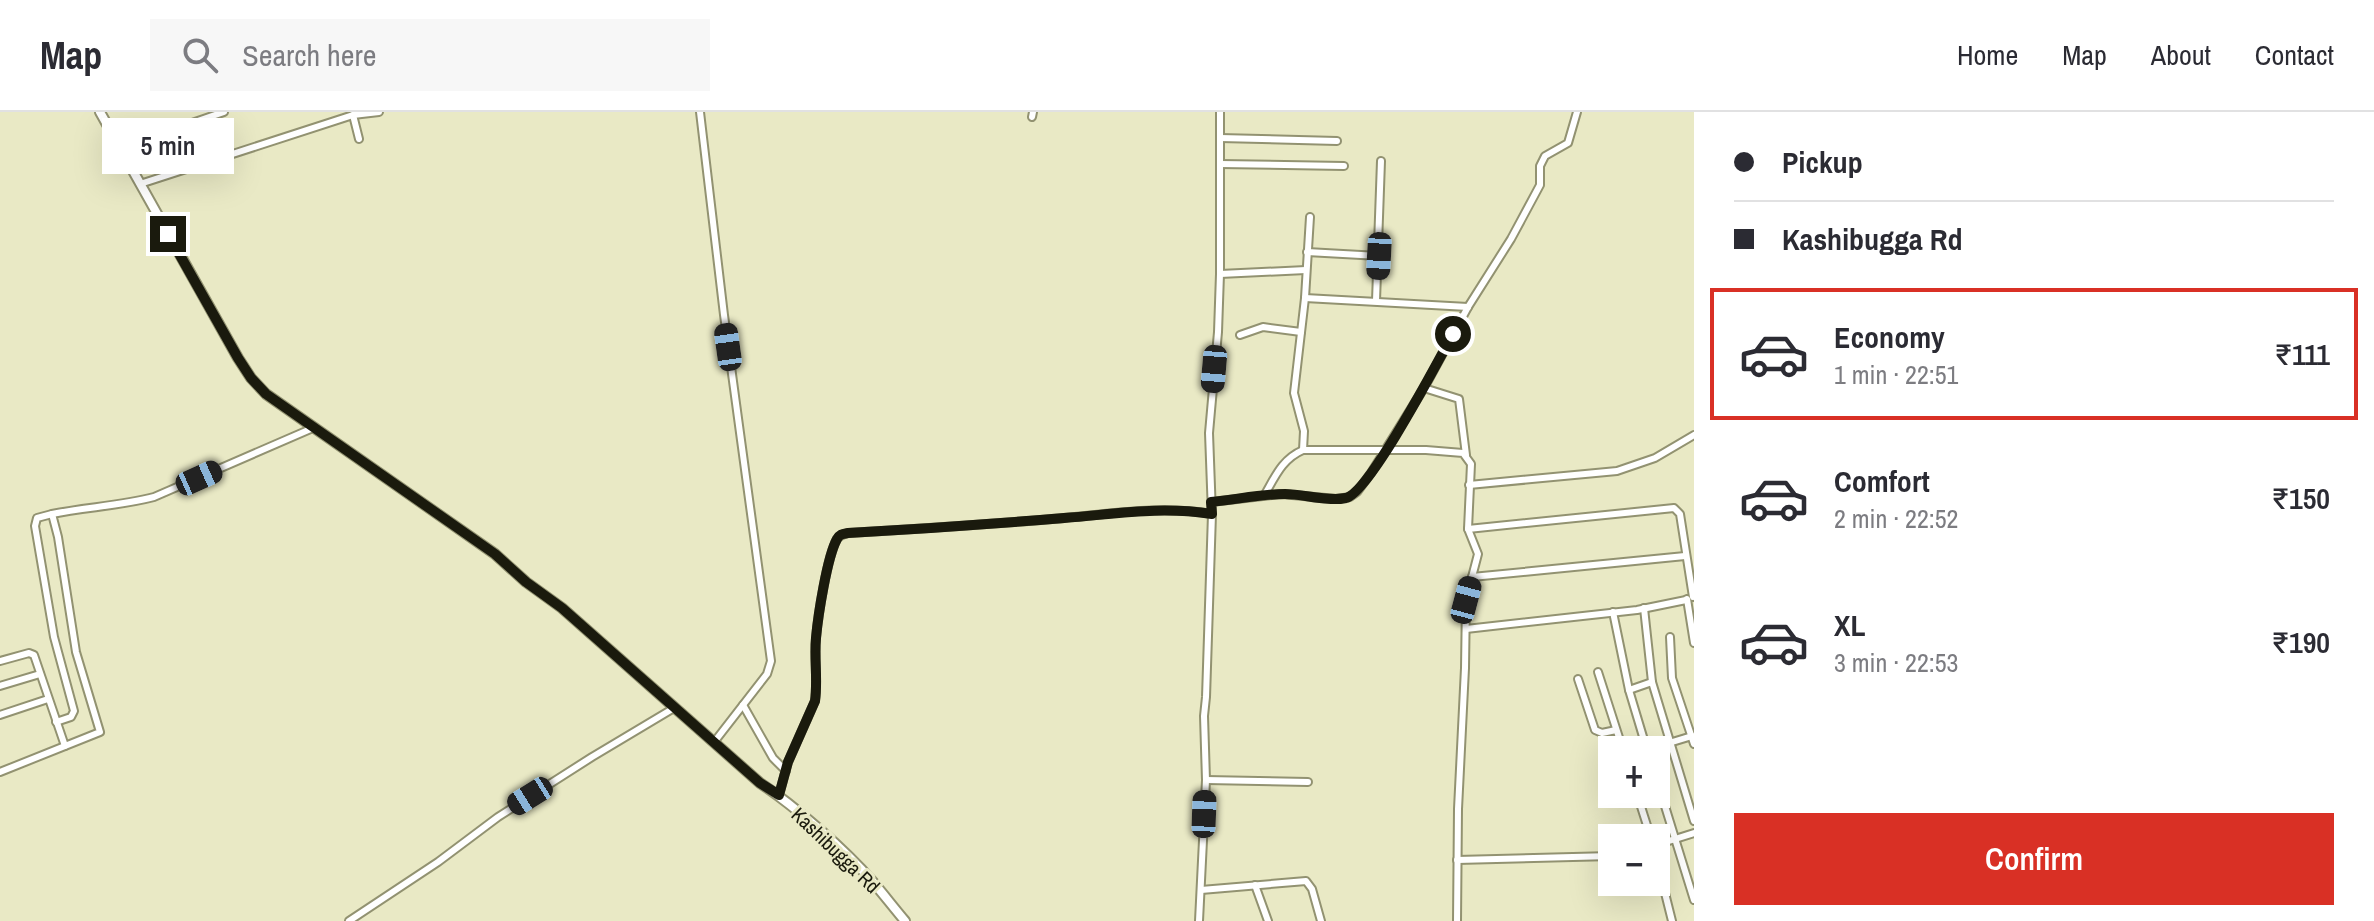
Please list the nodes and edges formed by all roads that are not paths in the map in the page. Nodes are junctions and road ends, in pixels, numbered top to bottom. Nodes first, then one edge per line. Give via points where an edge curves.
1 (100, 112) edge
2 (224, 112) edge
3 (379, 112) edge
4 (700, 112) edge
5 (1220, 112) edge
6 (1577, 112) edge
7 (353, 114) edge
8 (1220, 138) junction
9 (359, 139) dead end
10 (1337, 141) dead end
11 (119, 148) junction
12 (1381, 161) dead end
13 (1220, 164) junction
14 (1344, 166) dead end
15 (140, 184) junction
16 (1310, 217) dead end
17 (1307, 252) junction
18 (1379, 256) junction
19 (1306, 270) junction
20 (1220, 274) junction
21 (1305, 298) junction
22 (1376, 301) junction
23 (1468, 307) junction
24 (1301, 332) junction
25 (1240, 335) dead end
26 (1424, 388) junction
27 (313, 428) junction
28 (1694, 435) edge
29 (1303, 450) junction
30 (1385, 451) junction
31 (1466, 459) junction
32 (1469, 485) junction
33 (1264, 496) junction
34 (1211, 502) junction
35 (52, 514) junction
36 (1212, 514) junction
37 (1468, 529) junction
38 (1685, 556) junction
39 (1472, 577) junction
40 (1691, 598) edge
41 (1644, 608) junction
42 (1613, 612) junction
43 (1466, 629) junction
44 (1670, 637) dead end
45 (1694, 643) edge
46 (0, 661) edge
47 (1598, 672) dead end
48 (40, 674) junction
49 (1578, 679) dead end
50 (1652, 682) junction
51 (0, 686) edge
52 (1629, 690) junction
53 (48, 699) junction
54 (743, 705) junction
55 (674, 708) junction
56 (0, 715) edge
57 (56, 722) junction
58 (1616, 730) junction
59 (1618, 736) edge
60 (1643, 736) edge
61 (1668, 736) edge
62 (1693, 738) edge
63 (715, 741) junction
64 (1670, 742) joint
65 (65, 746) junction
66 (786, 771) junction
67 (0, 772) edge
68 (1206, 780) junction
69 (1308, 782) dead end
70 (779, 795) junction
71 (1666, 808) edge
72 (1694, 821) edge
73 (1694, 833) edge
74 (1676, 838) junction
75 (1670, 840) edge
76 (1598, 856) edge
77 (1457, 860) junction
78 (1255, 885) junction
79 (1201, 890) junction
80 (1666, 896) edge
81 (1694, 900) edge
82 (349, 921) edge
83 (905, 921) edge
84 (1199, 921) edge
85 (1268, 921) edge
86 (1321, 921) edge
87 (1457, 921) edge
88 (1672, 921) edge

1 - 11 main road, Kashibugga Rd
2 - 11 street
3 - 7 street
4 - 54 street via 771,651 767,674
5 - 8 street
6 - 23 street via 1568,143 1545,156 1540,185
7 - 9 street
7 - 15 street
8 - 10 street
8 - 13 street
11 - 15 main road, Kashibugga Rd
12 - 18 street
13 - 14 street
13 - 20 street
15 - 27 main road, Kashibugga Rd via 251,378
16 - 17 street
17 - 18 street
17 - 19 street
18 - 22 street
19 - 20 street
19 - 21 street
20 - 34 street via 1209,433
21 - 22 street
21 - 24 street
22 - 23 street
23 - 26 street
24 - 25 street via 1263,327
24 - 29 street via 1294,393
26 - 30 street
26 - 31 street via 1459,399
27 - 35 street via 154,497
27 - 55 main road, Kashibugga Rd via 495,554
28 - 32 street via 1655,458 1617,471
29 - 30 street
29 - 33 street via 1282,464
30 - 31 street via 1463,453
30 - 33 street via 1350,497
31 - 32 street via 1471,464
32 - 37 street
33 - 34 street
34 - 36 street
35 - 57 street via 37,518 35,526 54,637 74,711
35 - 65 street via 76,652 100,732
36 - 66 street via 1143,510 841,535 827,574 816,640 815,701
36 - 68 street
37 - 38 street via 1674,508 1680,514
37 - 39 street via 1478,554
38 - 39 street
38 - 40 street
39 - 43 street
40 - 41 street
40 - 45 street
41 - 42 street
41 - 50 street
42 - 43 street
42 - 52 street
43 - 77 street
44 - 62 street via 1672,678
46 - 48 street via 31,653
47 - 58 street
48 - 51 street
48 - 53 street
49 - 58 street via 1595,730
50 - 52 street
50 - 61 street
52 - 60 street
53 - 56 street
53 - 57 street
54 - 63 street
54 - 66 street
55 - 63 main road, Kashibugga Rd
55 - 82 street via 498,817
57 - 65 street
58 - 59 street
62 - 64 street
63 - 70 main road, Kashibugga Rd
64 - 72 street
65 - 67 street
66 - 70 street
68 - 69 street
68 - 79 street
70 - 83 main road, Kashibugga Rd via 871,880
71 - 74 street
73 - 74 street
74 - 75 street
74 - 81 street
76 - 77 street
77 - 87 street
78 - 79 street
78 - 85 street
78 - 86 street via 1306,881
79 - 84 street
80 - 88 street

